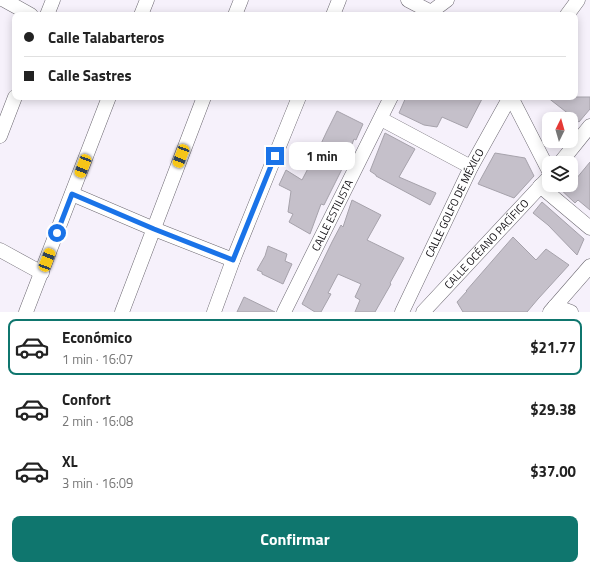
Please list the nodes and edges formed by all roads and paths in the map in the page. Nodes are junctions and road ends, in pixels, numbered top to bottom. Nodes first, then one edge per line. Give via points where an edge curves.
1 (4, 0) edge
2 (53, 0) edge
3 (147, 0) edge
4 (241, 0) edge
5 (339, 0) edge
6 (408, 0) edge
7 (447, 0) edge
8 (578, 0) edge
9 (432, 9) edge
10 (26, 12) edge
11 (48, 12) edge
12 (142, 12) edge
13 (236, 12) edge
14 (334, 12) edge
15 (569, 12) edge
16 (14, 100) edge
17 (108, 100) edge
18 (203, 100) edge
19 (298, 100) edge
20 (390, 100) edge
21 (508, 100) edge
22 (512, 100) edge
23 (381, 119) junction
24 (590, 126) edge
25 (0, 136) edge
26 (566, 156) edge
27 (542, 158) edge
28 (471, 167) junction
29 (542, 184) edge
30 (556, 192) edge
31 (72, 194) junction
32 (590, 228) edge
33 (154, 229) junction
34 (0, 250) edge
35 (233, 260) junction
36 (590, 266) edge
37 (42, 273) junction
38 (553, 309) edge
39 (26, 312) edge
40 (122, 312) edge
41 (214, 312) edge
42 (284, 312) edge
43 (402, 312) edge
44 (423, 312) edge
45 (571, 312) edge

1 - 10 street
2 - 11 street
3 - 12 street
4 - 13 street
5 - 14 street
6 - 9 street
7 - 9 street
8 - 15 street
16 - 25 street
17 - 31 street
18 - 33 street
19 - 35 street
20 - 23 street, CALLE ESTILISTA
21 - 28 street, CALLE GOLFO DE MÉXICO
22 - 27 street
23 - 28 street
23 - 42 street, CALLE ESTILISTA
24 - 26 street
28 - 43 street, CALLE GOLFO DE MÉXICO
29 - 44 street, CALLE OCÉANO PACÍFICO
30 - 32 street
31 - 33 street
31 - 37 street
33 - 35 street
33 - 40 street
34 - 37 street
35 - 41 street
36 - 38 street
37 - 39 street
38 - 45 street

